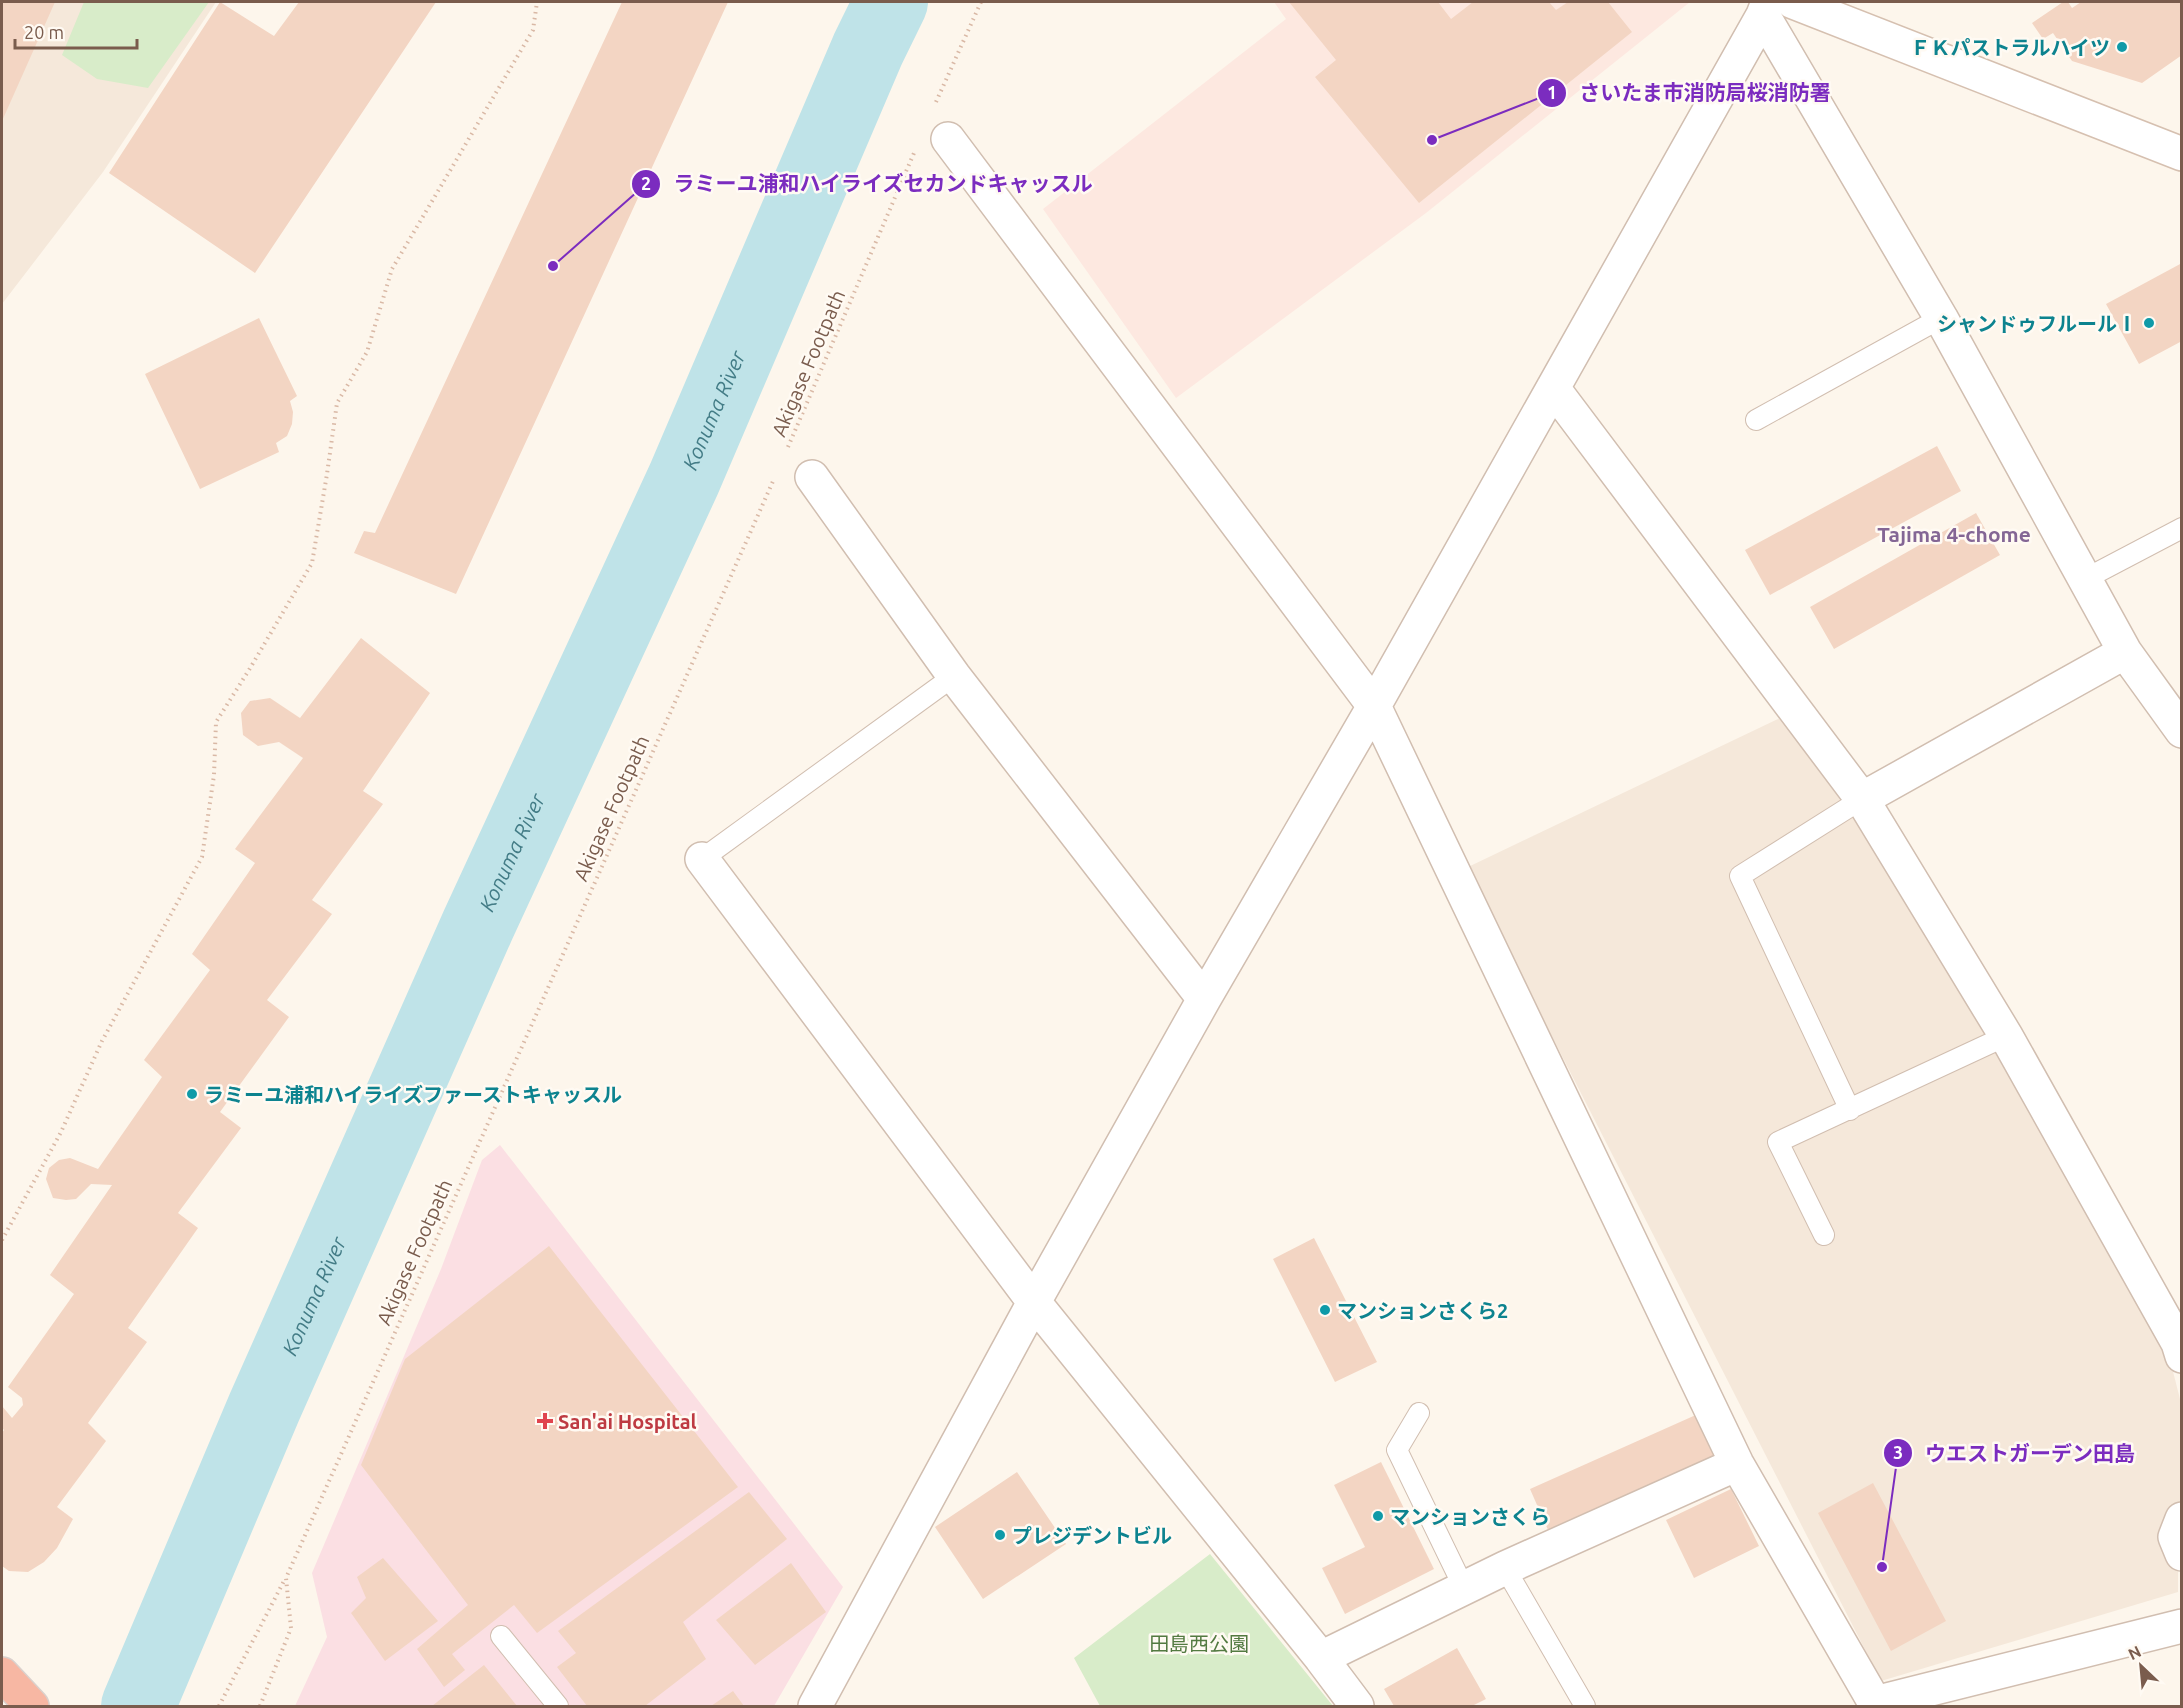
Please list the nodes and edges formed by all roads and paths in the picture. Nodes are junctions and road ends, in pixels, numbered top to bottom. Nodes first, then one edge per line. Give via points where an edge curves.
1 (537, 2) edge
2 (981, 2) edge
3 (1794, 2) edge
4 (1765, 8) edge
5 (934, 106) dead end
6 (948, 139) dead end
7 (915, 149) dead end
8 (2181, 154) edge
9 (1941, 318) junction
10 (1553, 388) junction
11 (1756, 420) dead end
12 (784, 456) dead end
13 (812, 477) dead end
14 (774, 478) dead end
15 (2181, 528) edge
16 (2085, 579) junction
17 (2126, 652) junction
18 (954, 676) junction
19 (1374, 706) junction
20 (2181, 731) edge
21 (1862, 799) junction
22 (702, 860) joint
23 (1204, 999) junction
24 (2006, 1036) junction
25 (1850, 1110) junction
26 (1824, 1235) dead end
27 (2, 1240) edge
28 (1034, 1302) junction
29 (2180, 1345) edge
30 (1419, 1413) dead end
31 (1737, 1464) junction
32 (2181, 1520) edge
33 (2181, 1554) edge
34 (1505, 1568) junction
35 (286, 1578) junction
36 (1464, 1588) junction
37 (2181, 1626) edge
38 (501, 1636) dead end
39 (1321, 1658) junction
40 (2, 1674) edge
41 (1875, 1705) edge
42 (32, 1707) edge
43 (219, 1707) edge
44 (260, 1707) edge
45 (558, 1707) edge
46 (814, 1707) edge
47 (1357, 1707) edge
48 (1585, 1707) edge

1 - 27 path via 533,30 392,269 367,352 337,402 312,563 216,722 214,775 201,857 102,1041 61,1132
2 - 5 path
3 - 8 street
4 - 9 street
4 - 10 street
6 - 19 street
7 - 12 path, Akigase Footpath
9 - 11 lane
9 - 16 street
10 - 19 street
10 - 21 street
13 - 18 street
14 - 35 path, Akigase Footpath
15 - 16 lane
16 - 17 street
17 - 20 street
17 - 21 street
18 - 22 lane
18 - 23 street
19 - 23 street
19 - 31 street
21 - 24 street
21 - 25 lane via 1740,876
22 - 28 street
23 - 28 street
24 - 25 lane
24 - 29 street
25 - 26 lane via 1778,1142
28 - 39 street
28 - 46 street
30 - 36 lane via 1397,1450
31 - 34 street
31 - 41 street
32 - 33 street via 2175,1537
34 - 36 street
34 - 48 lane
35 - 43 path
35 - 44 path, Akigase Footpath via 291,1628
36 - 39 street
37 - 41 street
38 - 45 lane
39 - 47 street
40 - 42 highway

